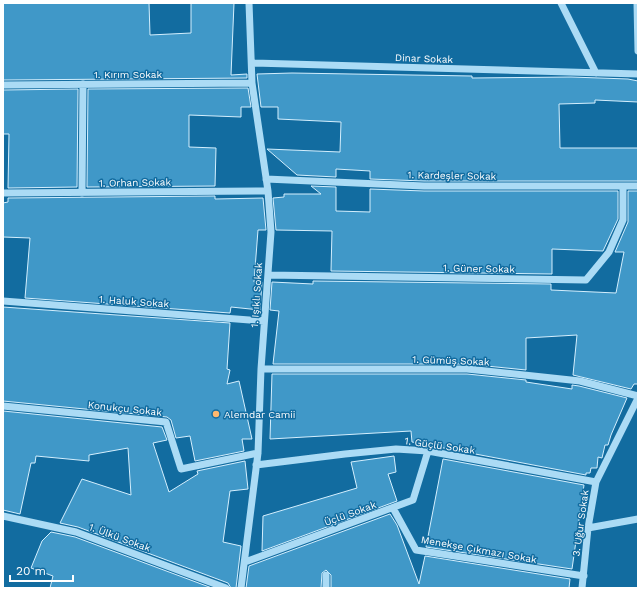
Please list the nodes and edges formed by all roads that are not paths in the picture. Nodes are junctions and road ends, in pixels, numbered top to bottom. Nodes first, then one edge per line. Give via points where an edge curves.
1 (249, 3) edge
2 (561, 3) edge
3 (637, 3) edge
4 (638, 51) edge
5 (252, 63) junction
6 (596, 73) junction
7 (638, 74) edge
8 (252, 83) junction
9 (83, 84) junction
10 (3, 85) edge
11 (266, 179) junction
12 (624, 186) junction
13 (638, 186) edge
14 (268, 191) junction
15 (3, 193) edge
16 (82, 193) junction
17 (268, 275) junction
18 (3, 301) edge
19 (264, 321) junction
20 (261, 369) junction
21 (638, 397) edge
22 (3, 406) edge
23 (258, 452) junction
24 (428, 452) junction
25 (256, 465) junction
26 (596, 482) junction
27 (393, 508) junction
28 (3, 516) edge
29 (638, 519) edge
30 (588, 528) junction
31 (246, 562) junction
32 (326, 575) dead end
33 (584, 576) junction
34 (226, 588) edge
35 (241, 588) edge
36 (326, 588) edge
37 (582, 588) edge

1 - 5 street, 1. Işıklı Sokak
2 - 6 street
3 - 4 street
5 - 6 street, Dinar Sokak
5 - 8 street, 1. Işıklı Sokak
6 - 7 street, Dinar Sokak
8 - 9 street, 1. Kırım Sokak
8 - 11 street, 1. Işıklı Sokak
9 - 10 street, 1. Kırım Sokak
9 - 16 street
11 - 12 street, 1. Kardeşler Sokak via 424,186
11 - 14 street, 1. Işıklı Sokak
12 - 13 street, 1. Kardeşler Sokak
12 - 17 street, 1. Güner Sokak via 623,220 609,252 586,280
14 - 16 street, 1. Orhan Sokak
14 - 17 street, 1. Işıklı Sokak via 271,232
15 - 16 street, 1. Orhan Sokak
17 - 19 street, 1. Işıklı Sokak
18 - 19 street, 1. Haluk Sokak
19 - 20 street, 1. Işıklı Sokak
20 - 21 street, 1. Gümüş Sokak via 467,369 580,381
20 - 23 street, 1. Işıklı Sokak
21 - 26 street, 3. Uğur Sokak
22 - 23 street, Konukçu Sokak via 166,422 181,469
23 - 25 street, 1. Işıklı Sokak
24 - 25 street, 1. Güçlü Sokak via 396,449
24 - 26 street, 1. Güçlü Sokak
24 - 27 street, Üçlü Sokak via 413,500
25 - 31 street, 1. Işıklı Sokak
26 - 30 street, 3. Uğur Sokak
27 - 31 street, Üçlü Sokak
27 - 33 street, Menekşe Çıkmazı Sokak via 416,550
28 - 34 street, 1. Ülkü Sokak via 76,532
29 - 30 street
30 - 33 street, 3. Uğur Sokak
31 - 35 street, 1. Işıklı Sokak
32 - 36 street
33 - 37 street, 3. Uğur Sokak

